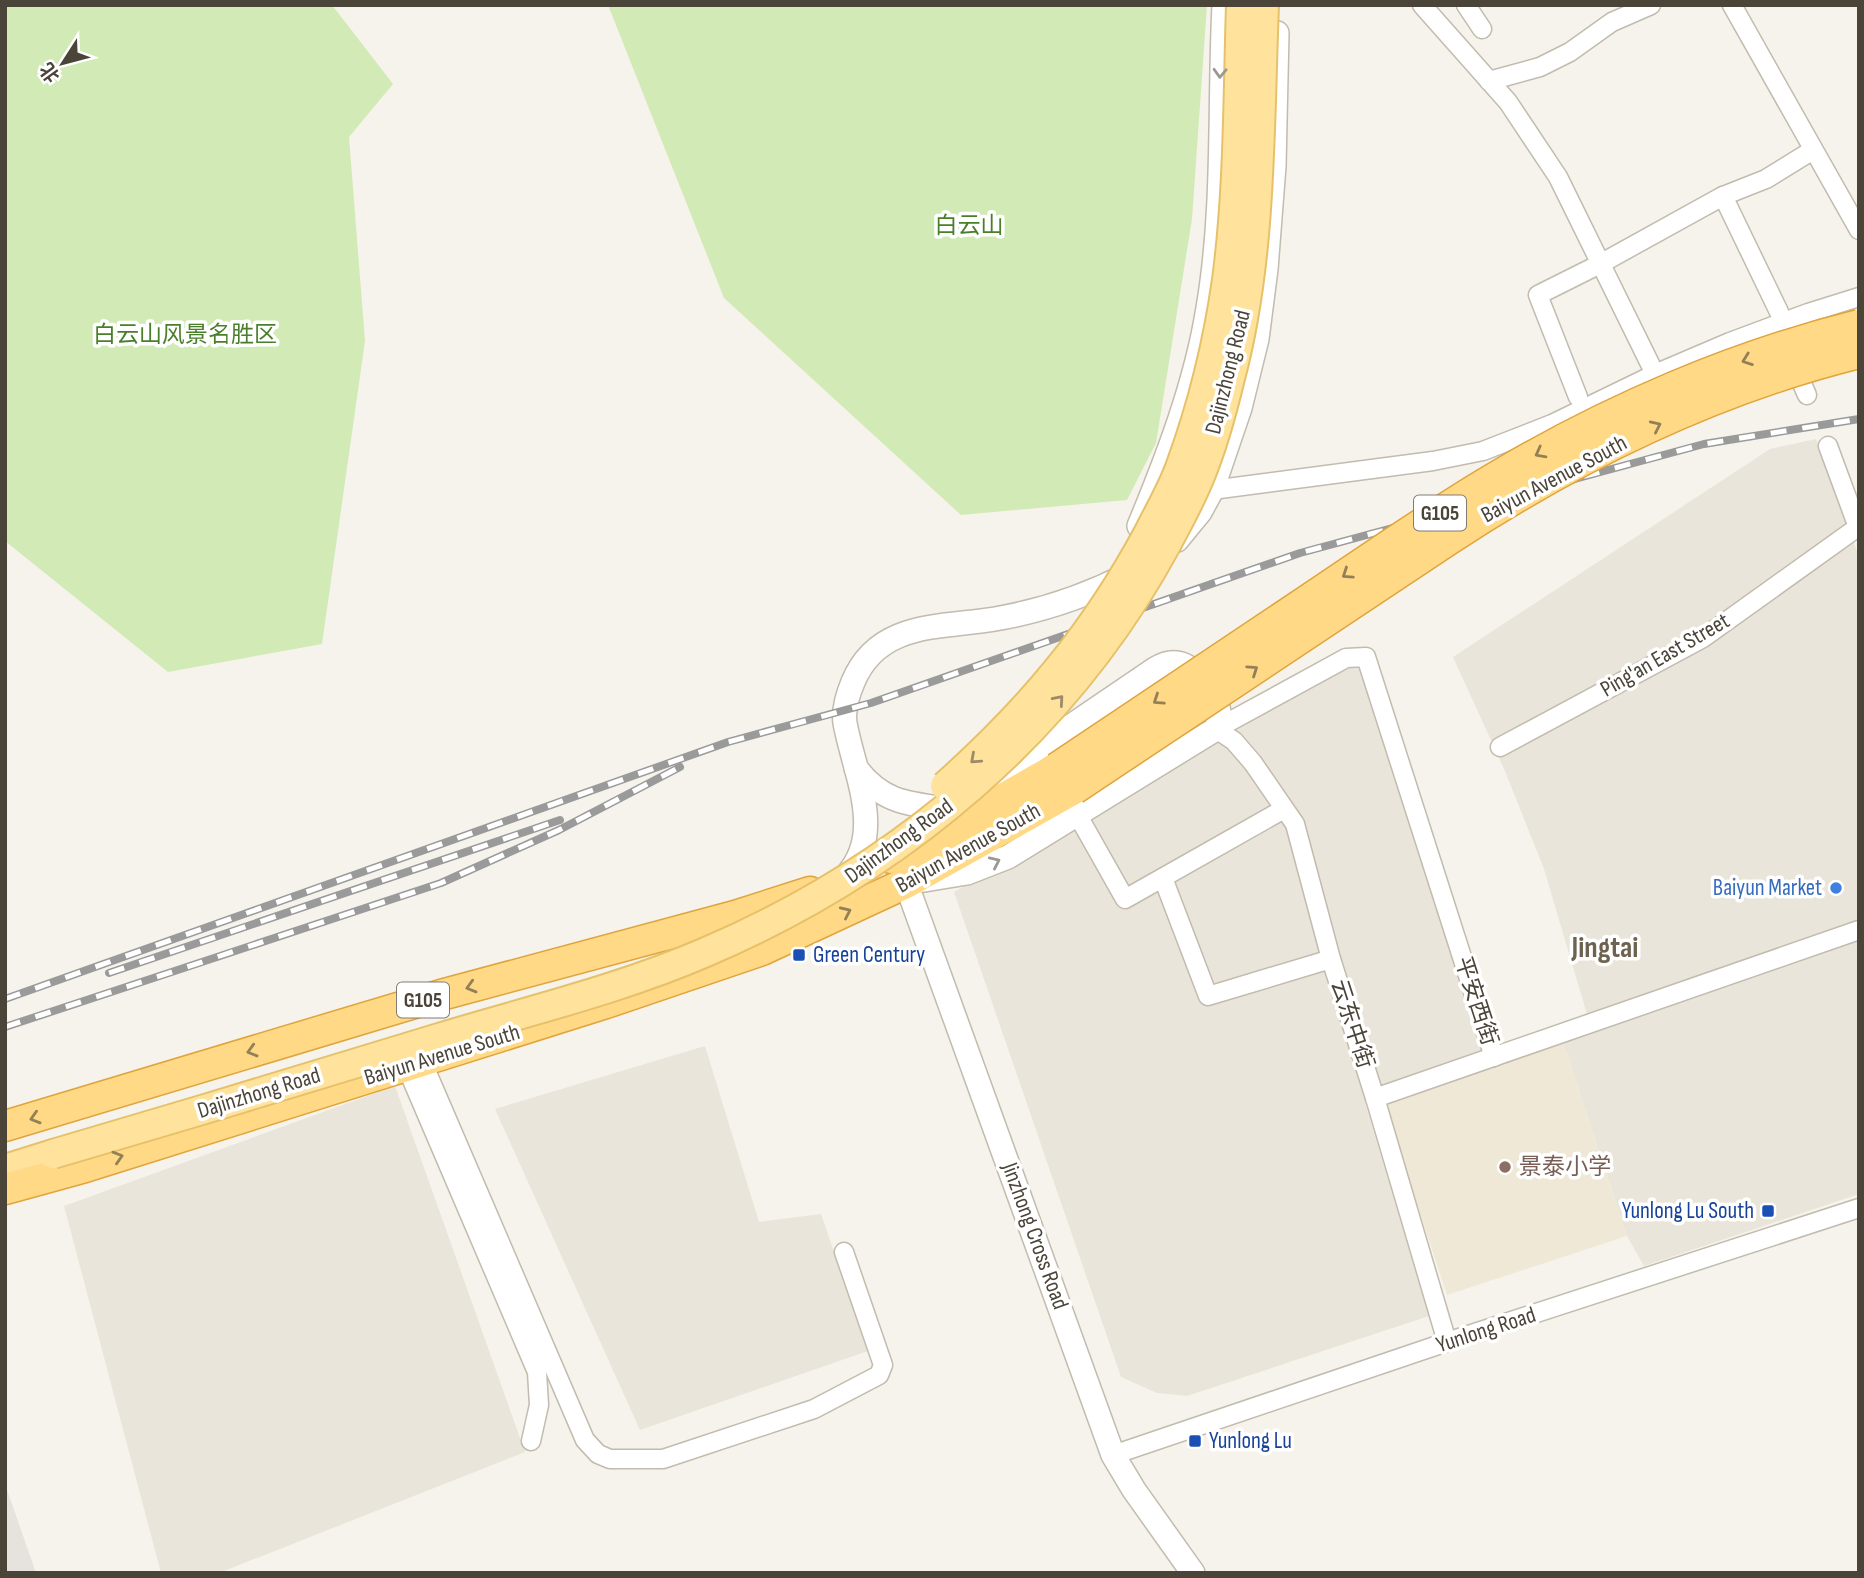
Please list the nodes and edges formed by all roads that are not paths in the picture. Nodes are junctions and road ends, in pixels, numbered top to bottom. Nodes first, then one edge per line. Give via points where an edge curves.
1 (1223, 5) edge
2 (1241, 5) edge
3 (1264, 5) edge
4 (1277, 5) edge
5 (1422, 5) edge
6 (1466, 5) edge
7 (1651, 5) edge
8 (1732, 5) edge
9 (1482, 29) dead end
10 (1489, 81) junction
11 (1813, 150) junction
12 (1723, 196) junction
13 (1859, 230) edge
14 (1600, 264) junction
15 (1859, 297) edge
16 (1777, 318) junction
17 (1859, 325) edge
18 (1859, 353) edge
19 (1655, 374) junction
20 (1807, 395) dead end
21 (1578, 397) dead end
22 (1828, 446) dead end
23 (1212, 490) junction
24 (1858, 529) edge
25 (1095, 592) junction
26 (1216, 729) junction
27 (1500, 747) dead end
28 (855, 767) junction
29 (1069, 790) junction
30 (949, 809) junction
31 (1284, 809) junction
32 (1163, 878) junction
33 (842, 880) junction
34 (906, 883) junction
35 (1859, 930) edge
36 (1331, 959) junction
37 (1494, 1057) junction
38 (414, 1064) junction
39 (1375, 1098) junction
40 (5, 1126) edge
41 (50, 1145) junction
42 (5, 1149) edge
43 (5, 1169) edge
44 (5, 1189) edge
45 (1859, 1208) edge
46 (844, 1252) dead end
47 (1447, 1342) junction
48 (531, 1441) dead end
49 (1113, 1455) junction
50 (1185, 1570) edge

1 -> 25 street via 1215,251 1208,309 1195,368 1156,485 1132,544 1111,577
2 -> 41 main road, Dajinzhong Road, bridge via 1235,193 1227,280 1210,370 1181,467 1123,579 1083,639 985,750 873,841 774,900 704,932 631,960
41 -> 3 main road, Dajinzhong Road, bridge via 602,989 702,954 795,910 876,861 956,801 1016,747 1085,669 1142,590 1200,476 1231,375 1248,283
4 - 23 street via 1274,166 1257,339
5 - 10 street
6 - 9 street
7 - 10 street via 1612,22 1540,67
8 - 11 street
10 - 14 street via 1558,177
11 - 12 street via 1766,179
11 - 13 street
12 - 14 street
12 - 16 street
14 - 19 street
14 - 21 street via 1538,295
15 - 16 street
16 - 19 street
16 - 20 street
17 -> 29 highway, Baiyun Avenue South / G105, bridge via 1696,380 1602,421 1499,475 1392,543
29 -> 18 highway, Baiyun Avenue South / G105, bridge via 1448,540 1541,484 1690,410
19 - 23 street via 1552,424 1483,451
22 - 24 street
23 - 25 street via 1184,534 1153,561
24 - 27 street, Ping'an East Street via 1703,638
25 - 28 street via 996,619 931,625 895,636 865,660 848,692 844,720
26 - 29 street
26 - 30 street via 1219,709 1204,684 1191,669 1167,663
26 - 31 street, 云东中街 via 1253,762
26 - 37 street, 平安西街 via 1346,658 1366,657
28 - 30 street via 881,793 902,803
28 - 33 street via 867,826 856,865
29 - 32 street via 1125,899
29 - 33 highway, Baiyun Avenue South / G105 via 943,832
34 -> 29 highway, Baiyun Avenue South / G105
30 - 33 street
31 - 32 street
31 - 36 street, 云东中街 via 1295,824
32 - 36 street via 1208,996
33 -> 40 highway, Baiyun Avenue South / G105 via 744,914 464,989
38 -> 34 highway, Baiyun Avenue South / G105 via 752,954
34 - 49 street, Jinzhong Cross Road
35 - 37 street, 平安西街
36 - 39 street, 云东中街
37 - 39 street
44 -> 38 highway, Baiyun Avenue South / G105
38 - 46 street via 585,1440 598,1454 663,1459 814,1409 879,1375 883,1365
38 - 48 street via 537,1372 539,1405
39 - 47 street, 云东中街
41 - 42 main road, Dajinzhong Road
41 - 43 main road, Dajinzhong Road
45 - 47 street, Yunlong Road
47 - 49 street, Yunlong Road
49 - 50 street, Jinzhong Cross Road

